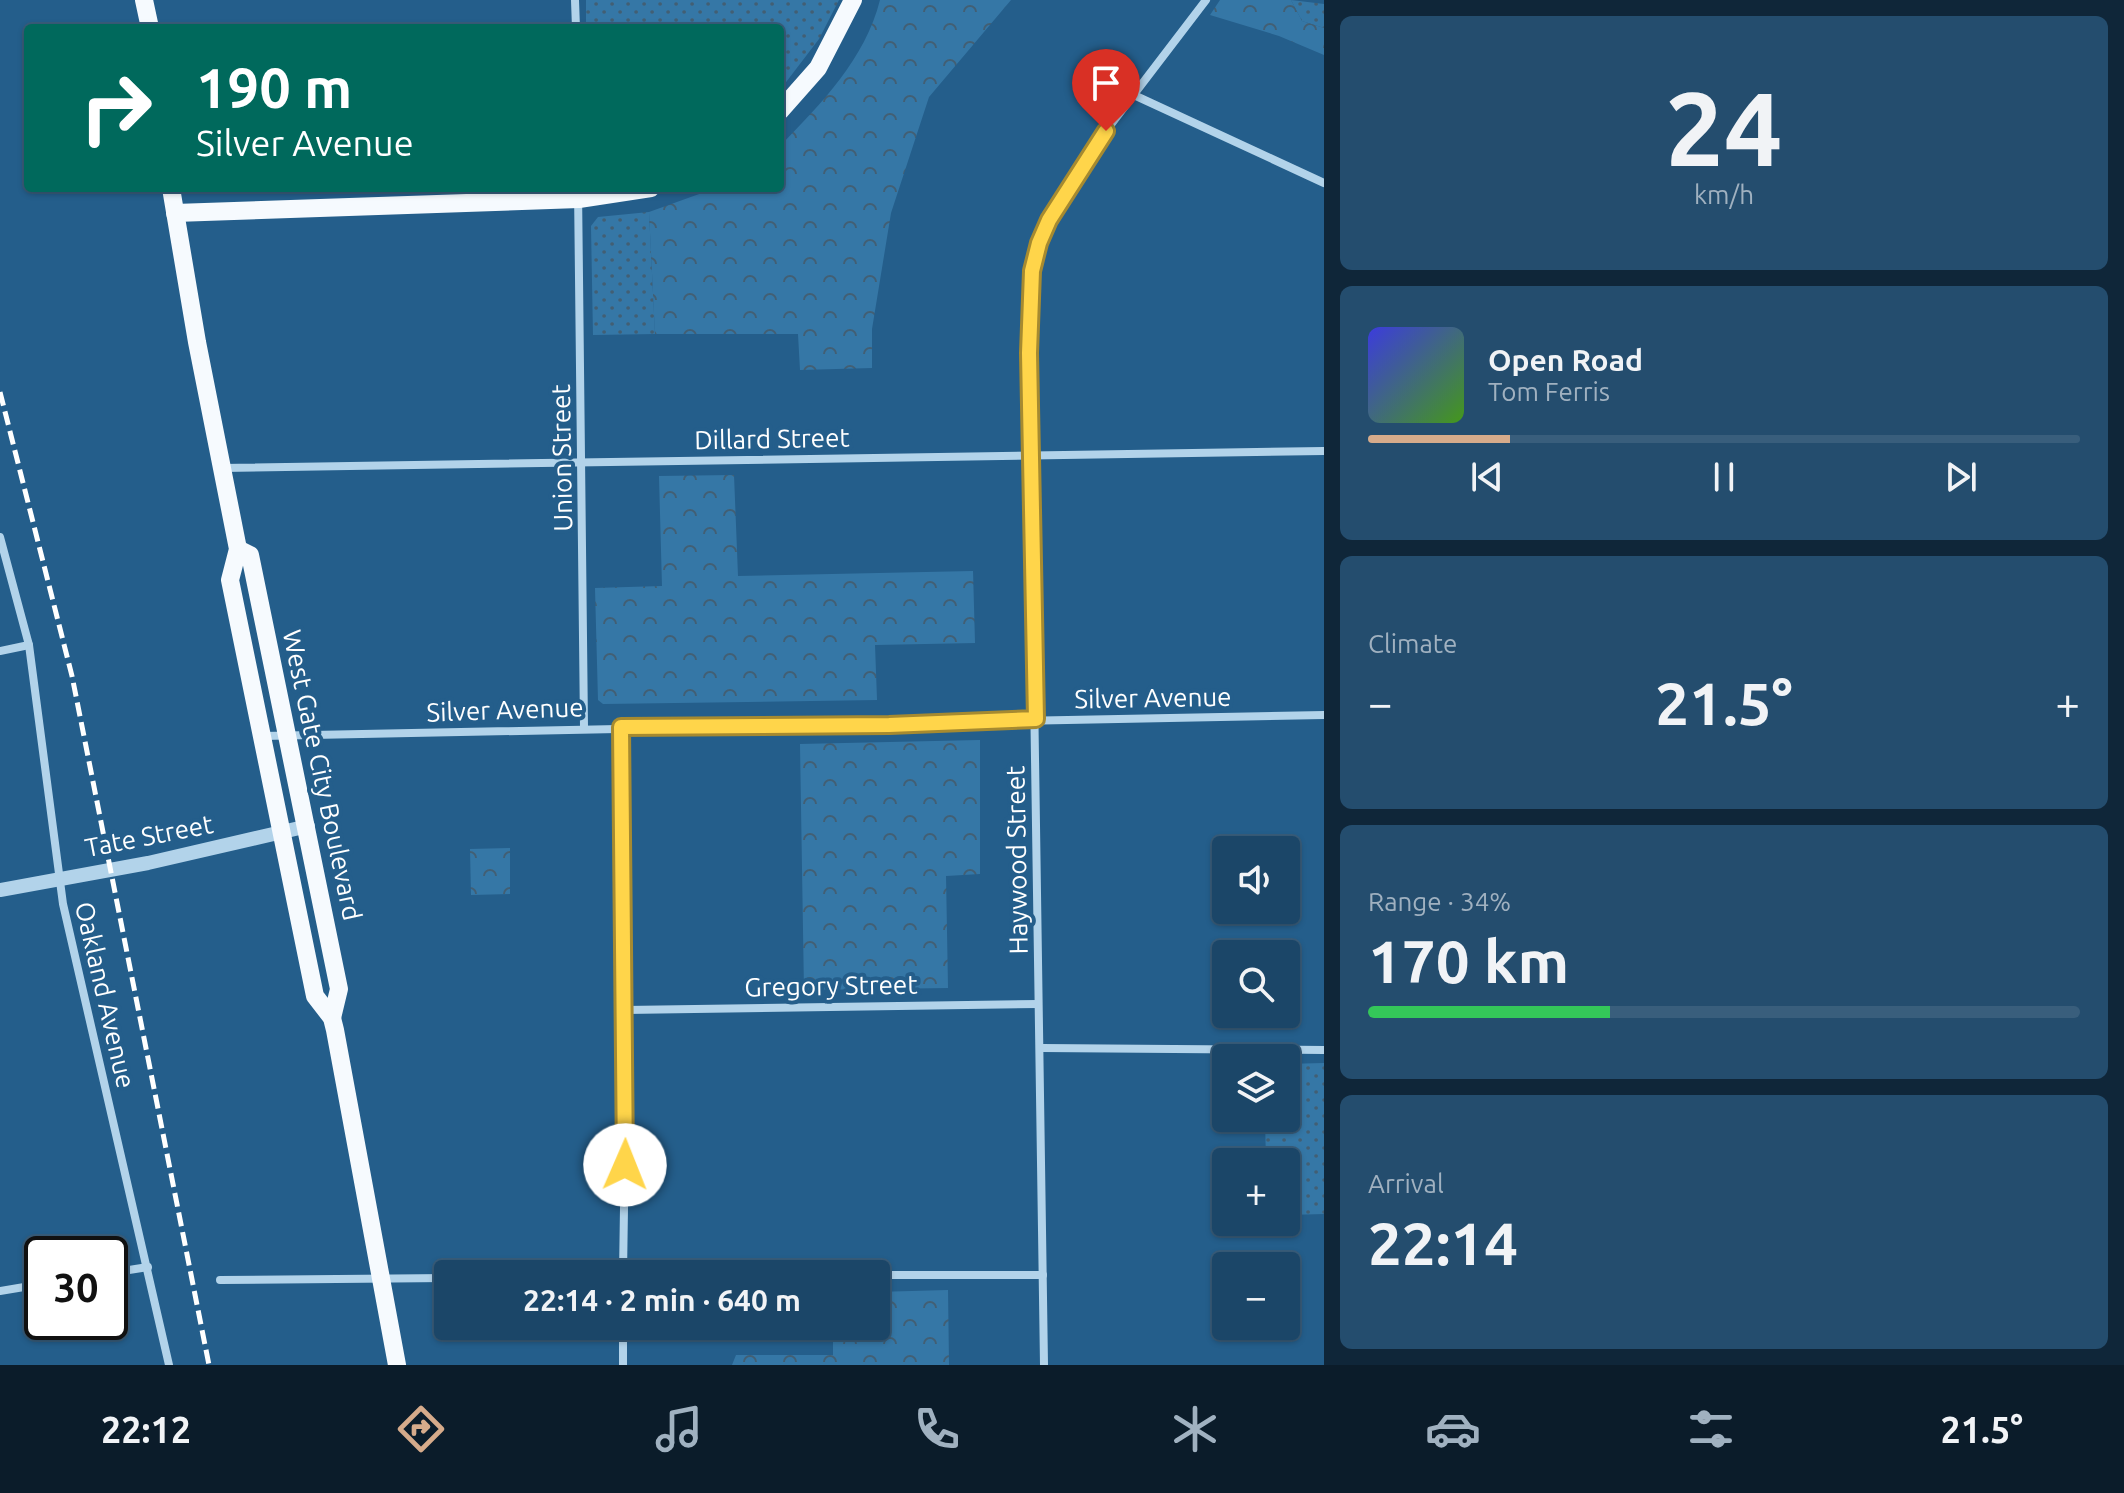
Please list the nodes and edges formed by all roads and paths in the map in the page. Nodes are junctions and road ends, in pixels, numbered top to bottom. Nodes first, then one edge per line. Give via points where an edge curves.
1 (144, 0) edge
2 (575, 0) edge
3 (853, 0) edge
4 (1206, 0) edge
5 (149, 24) edge
6 (576, 24) edge
7 (1136, 96) junction
8 (784, 106) edge
9 (1324, 183) edge
10 (172, 192) edge
11 (578, 193) edge
12 (175, 213) junction
13 (1324, 451) edge
14 (1031, 457) junction
15 (583, 463) junction
16 (221, 468) junction
17 (0, 537) edge
18 (238, 549) junction
19 (29, 645) junction
20 (0, 651) edge
21 (1324, 715) edge
22 (1036, 719) junction
23 (584, 727) junction
24 (621, 727) junction
25 (263, 736) junction
26 (289, 736) junction
27 (308, 826) junction
28 (283, 831) junction
29 (59, 877) junction
30 (0, 890) edge
31 (1038, 1004) junction
32 (625, 1010) junction
33 (332, 1018) junction
34 (1042, 1048) junction
35 (1324, 1050) edge
36 (623, 1260) edge
37 (148, 1267) junction
38 (128, 1270) edge
39 (890, 1275) edge
40 (1043, 1275) junction
41 (434, 1278) edge
42 (383, 1279) junction
43 (220, 1280) dead end
44 (24, 1287) edge
45 (0, 1291) edge
46 (623, 1340) edge
47 (169, 1365) edge
48 (397, 1365) edge
49 (623, 1365) edge
50 (1044, 1365) edge

1 - 5 main road
2 - 6 street
3 - 8 main road via 818,68
4 - 7 street, Haywood Street
7 - 9 street
7 - 14 street, Haywood Street via 1106,131 1044,231 1032,271
10 - 12 main road, West Gate City Boulevard
11 - 12 main road
11 - 15 street, Union Street
12 - 16 main road, West Gate City Boulevard
13 - 14 street, Dillard Street
14 - 15 street, Dillard Street
14 - 22 street, Haywood Street
15 - 16 street, Dillard Street
15 - 23 street, Union Street
16 - 18 main road, West Gate City Boulevard
17 - 19 street, Oakland Avenue
18 - 25 main road, West Gate City Boulevard via 230,580
18 - 26 main road, West Gate City Boulevard via 250,555
19 - 20 street
19 - 29 street, Oakland Avenue
21 - 22 street, Silver Avenue
22 - 24 street, Silver Avenue
22 - 31 street, Haywood Street
23 - 24 street, Silver Avenue
23 - 26 street, Silver Avenue
24 - 32 street
25 - 26 street, Silver Avenue
25 - 28 main road, West Gate City Boulevard
26 - 27 main road, West Gate City Boulevard
27 - 28 street, Tate Street
27 - 33 main road, West Gate City Boulevard via 339,989
28 - 29 street, Tate Street via 148,863
28 - 33 main road, West Gate City Boulevard via 315,996
29 - 30 street, Tate Street
29 - 37 street, Oakland Avenue
31 - 32 street, Gregory Street
31 - 34 street, Haywood Street
32 - 36 street
33 - 42 main road, West Gate City Boulevard
34 - 35 street
34 - 40 street, Haywood Street
37 - 38 street
37 - 47 street, Oakland Avenue
39 - 40 street
40 - 50 street, Haywood Street
41 - 42 street
42 - 43 street
42 - 48 main road, West Gate City Boulevard
44 - 45 street
46 - 49 street

